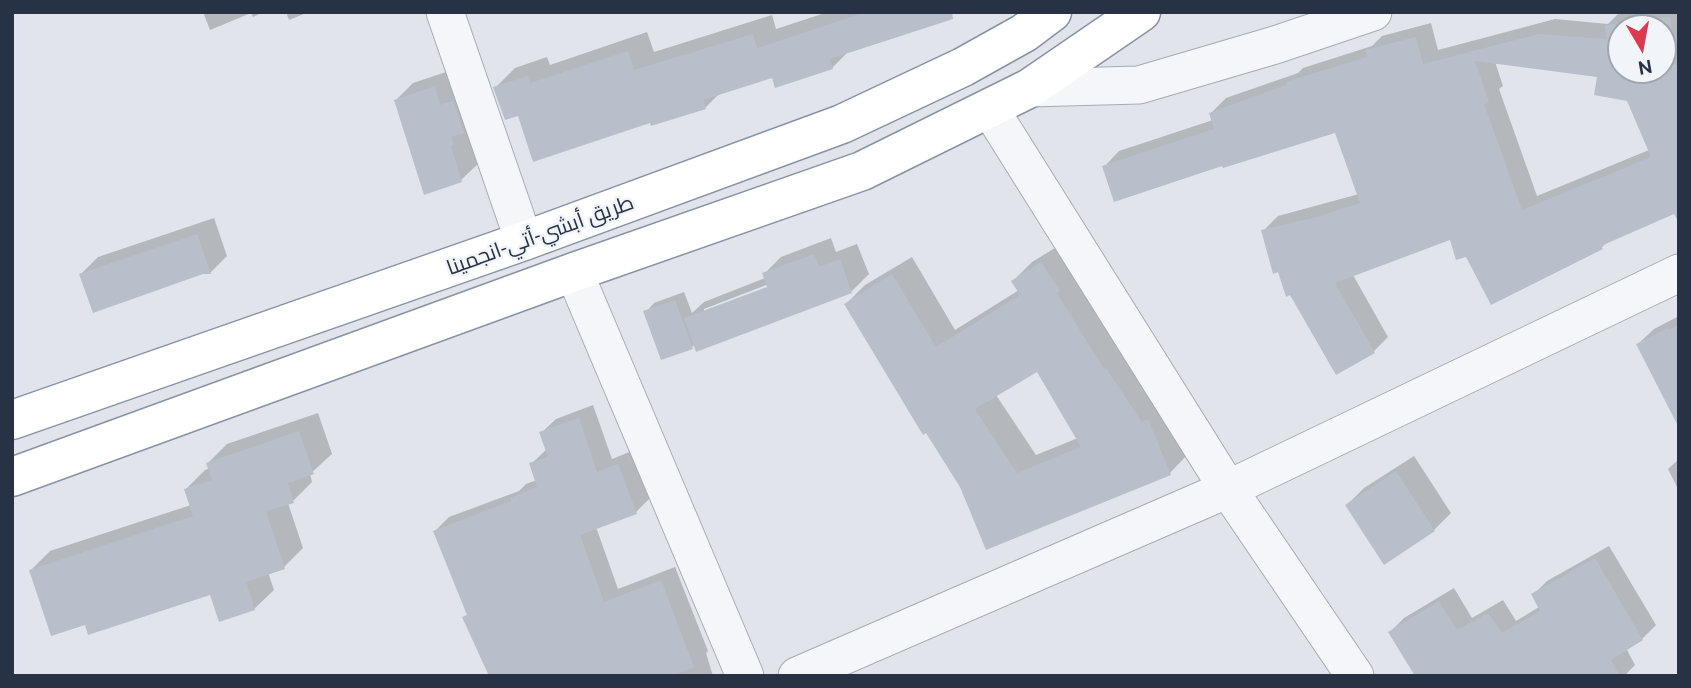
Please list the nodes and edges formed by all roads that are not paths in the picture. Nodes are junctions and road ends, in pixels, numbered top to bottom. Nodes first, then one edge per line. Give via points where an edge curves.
1 (445, 12) edge
2 (1052, 12) edge
3 (1141, 12) edge
4 (1373, 12) edge
5 (1030, 88) junction
6 (990, 109) junction
7 (524, 241) junction
8 (574, 272) junction
9 (1679, 273) edge
10 (12, 420) edge
11 (12, 477) edge
12 (1227, 489) junction
13 (745, 676) edge
14 (797, 676) edge
15 (1355, 676) edge

1 - 7 street
2 - 7 highway, طريق أبشي-أتي-انجمينا via 963,67 842,124
3 - 5 highway
4 - 5 street via 1139,85
5 - 6 highway
6 - 8 highway via 862,171
6 - 12 street
7 - 10 highway, طريق أبشي-أتي-انجمينا
8 - 11 highway
8 - 13 street
9 - 12 street
12 - 14 street
12 - 15 street

